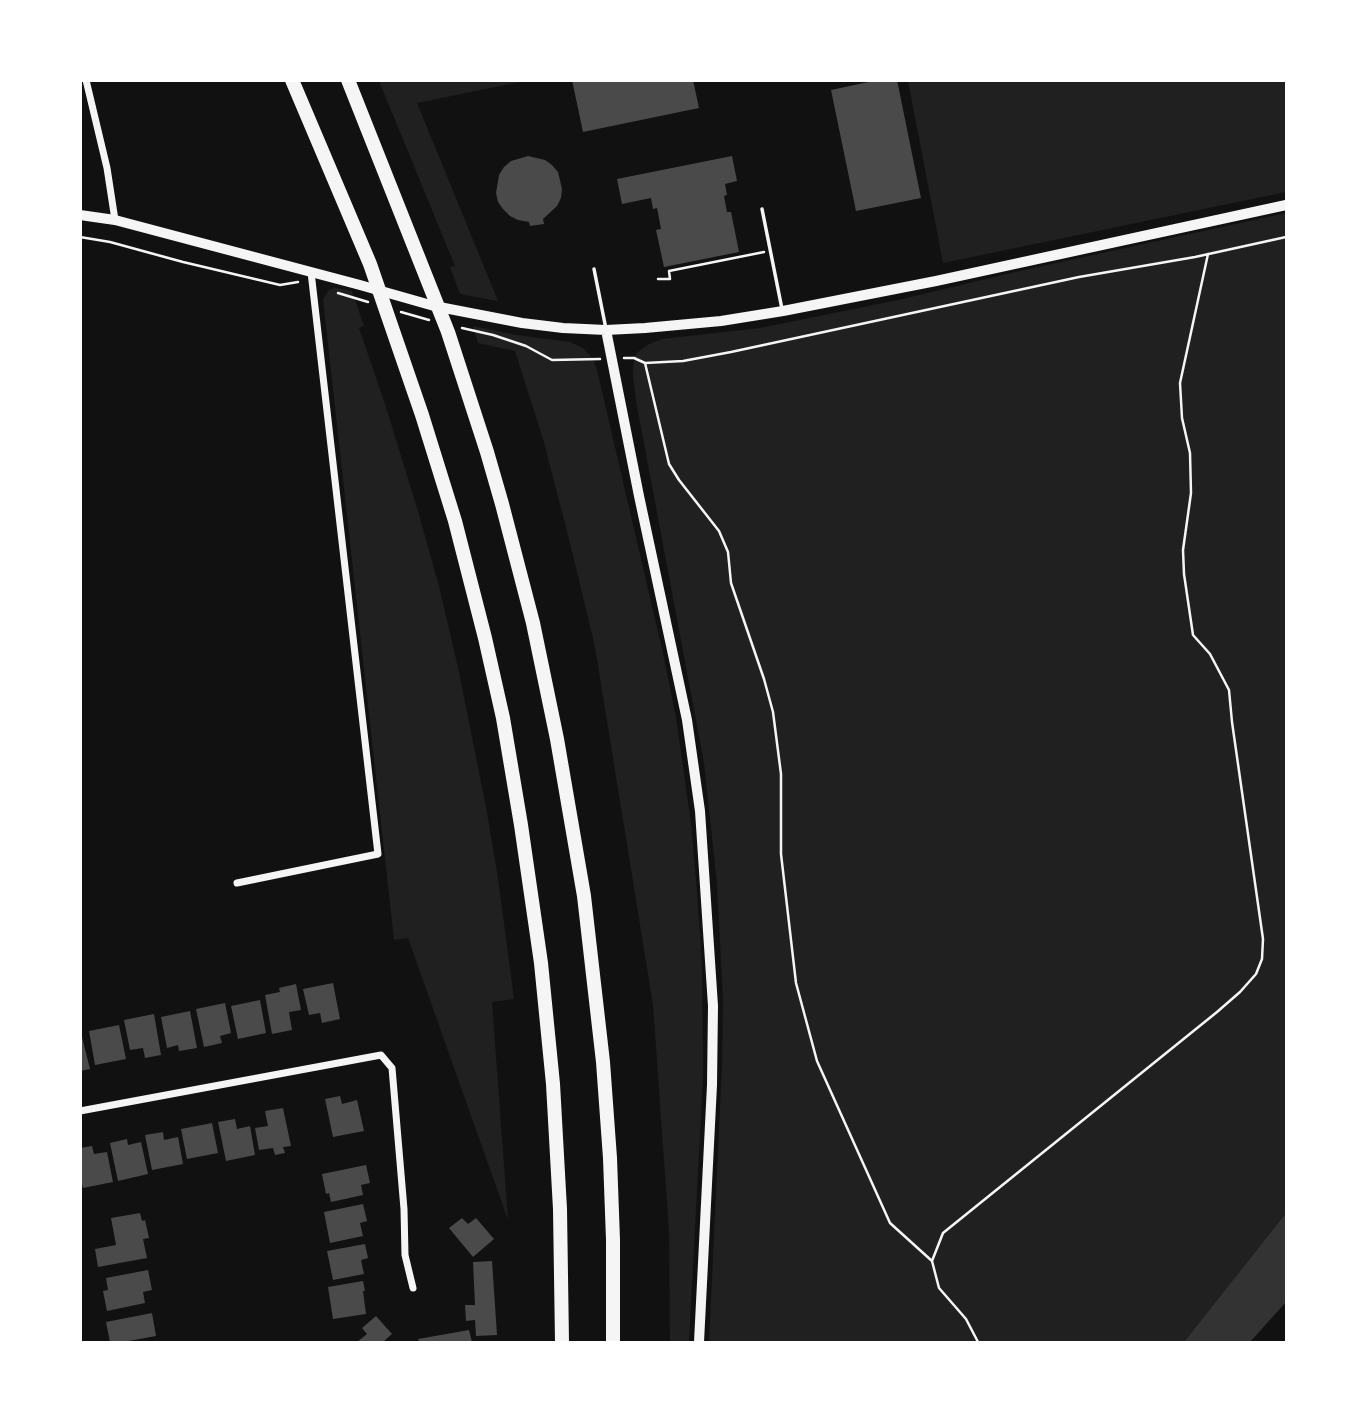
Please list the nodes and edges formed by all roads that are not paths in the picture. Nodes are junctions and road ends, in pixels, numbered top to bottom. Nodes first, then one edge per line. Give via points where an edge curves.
1 (86, 80) edge
2 (292, 80) edge
3 (348, 80) edge
4 (1286, 205) edge
5 (762, 209) dead end
6 (80, 215) edge
7 (115, 220) junction
8 (594, 269) dead end
9 (311, 272) junction
10 (783, 311) junction
11 (606, 330) junction
12 (237, 883) dead end
13 (80, 1111) edge
14 (413, 1288) dead end
15 (562, 1342) edge
16 (613, 1342) edge
17 (699, 1342) edge

1 - 7 street
2 - 15 highway via 370,264 422,415 455,521 503,718 541,963 553,1084
3 - 16 highway via 448,332 502,504 533,623 578,858 603,1062 613,1240
4 - 10 street
5 - 10 lane
6 - 7 street
7 - 9 street
8 - 11 lane
9 - 11 street via 434,306 522,323
9 - 12 street via 378,854
10 - 11 street
11 - 17 street via 687,720 700,811 713,1006
13 - 14 street via 381,1055 392,1068 405,1255

